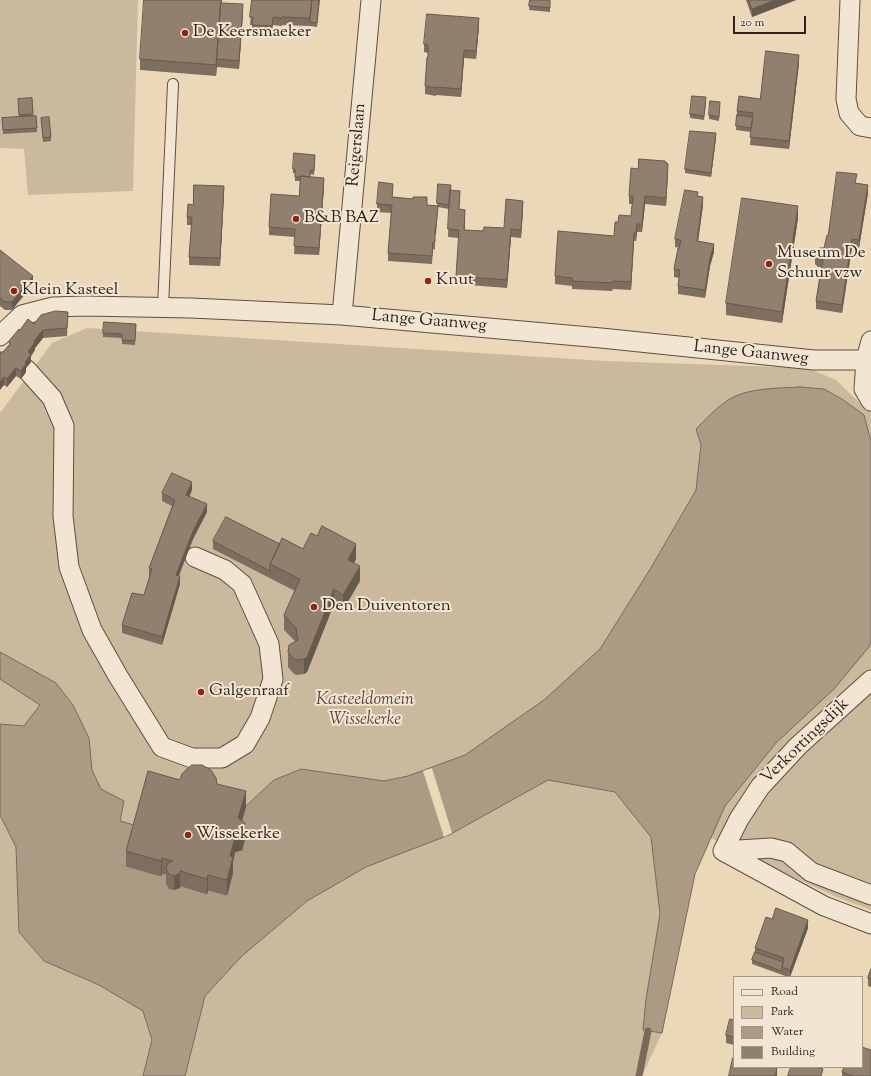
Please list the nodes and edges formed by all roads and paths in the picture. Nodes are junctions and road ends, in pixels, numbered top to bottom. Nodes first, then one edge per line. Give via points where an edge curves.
1 (371, 0) edge
2 (850, 0) edge
3 (173, 84) dead end
4 (871, 128) edge
5 (163, 307) junction
6 (342, 314) junction
7 (871, 340) edge
8 (1, 345) edge
9 (868, 360) edge
10 (26, 369) edge
11 (871, 401) edge
12 (195, 557) dead end
13 (871, 680) edge
14 (723, 850) junction
15 (871, 895) edge
16 (871, 924) edge

1 - 6 street, Reigerslaan
2 - 4 street via 846,99 850,113 860,126
3 - 5 lane
5 - 6 street, Lange Gaanweg
5 - 8 street, Lange Gaanweg via 53,307 22,315
6 - 9 street, Lange Gaanweg via 814,360
7 - 9 street
9 - 11 street via 864,389
10 - 12 street via 52,398 64,426 63,516 69,567 92,630 162,747 192,758 222,758 245,744 260,718 273,679 269,644 242,584 225,570
13 - 14 street, Verkortingsdijk via 798,746 760,786
14 - 15 street via 771,848 787,852 811,872
14 - 16 street via 824,906

